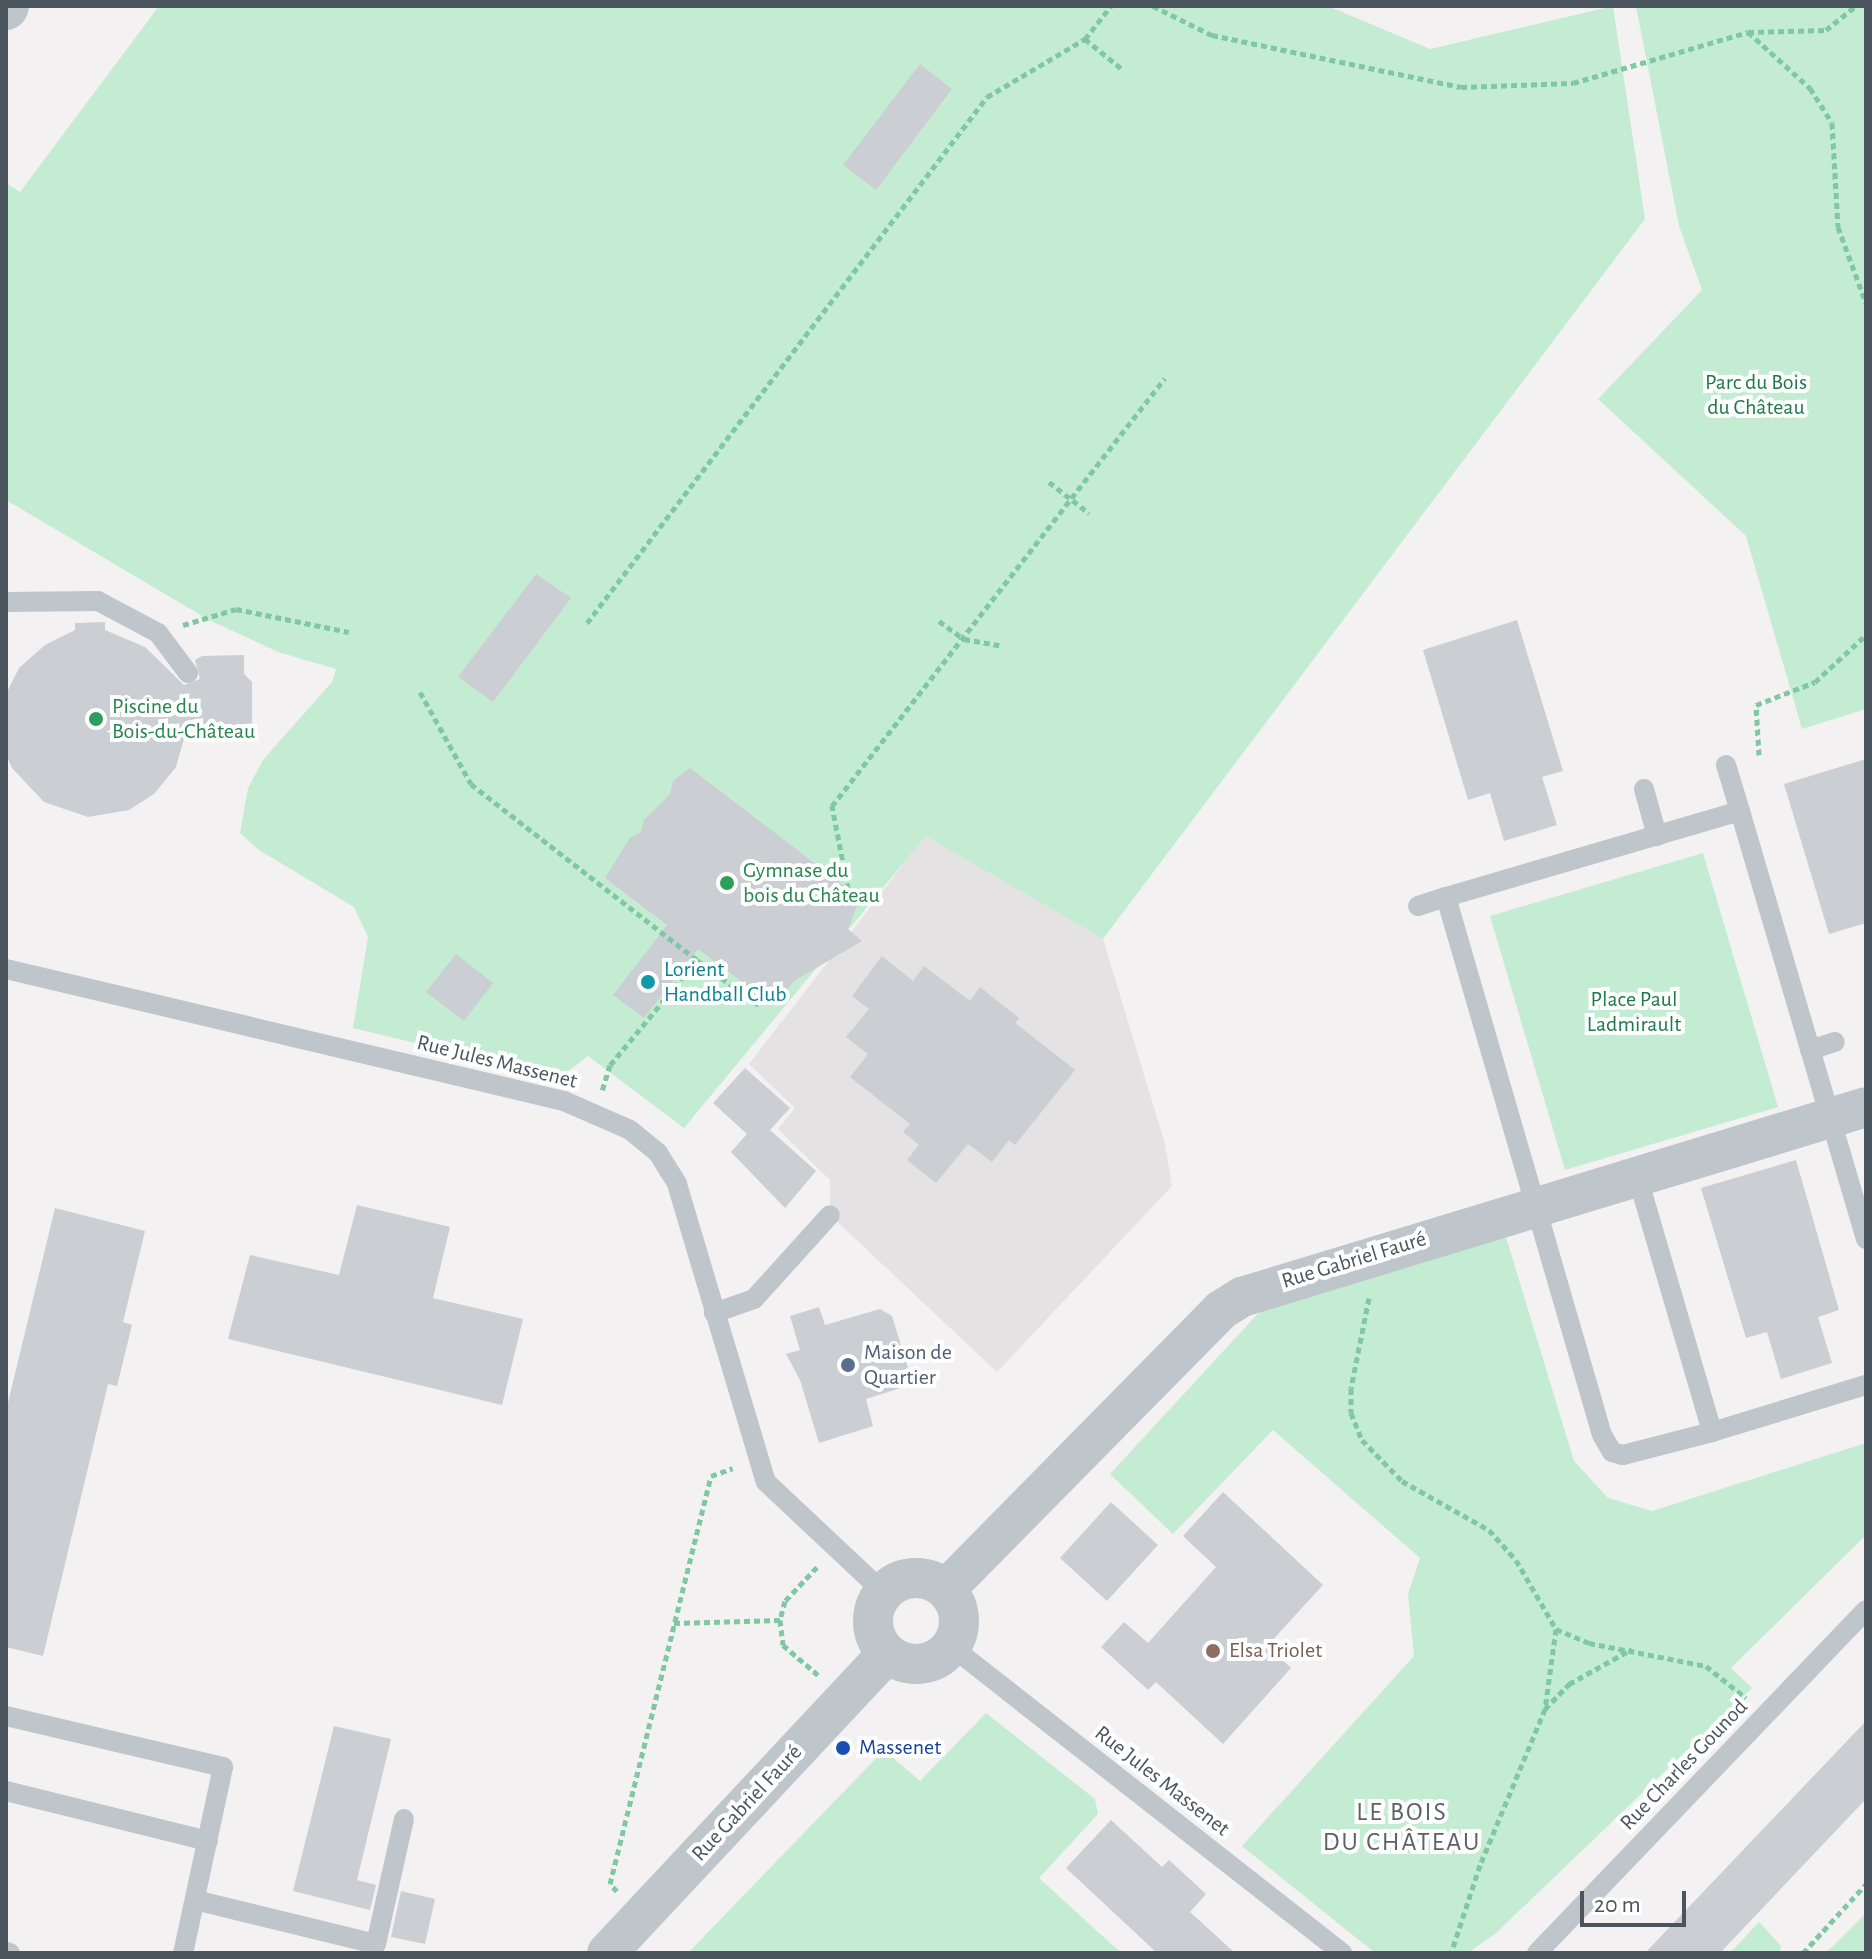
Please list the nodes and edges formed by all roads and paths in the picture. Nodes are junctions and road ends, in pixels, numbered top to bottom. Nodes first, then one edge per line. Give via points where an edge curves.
1 (1111, 6) edge
2 (1153, 6) edge
3 (1856, 6) edge
4 (1748, 32) junction
5 (1085, 39) junction
6 (1122, 69) dead end
7 (1866, 303) edge
8 (1165, 378) dead end
9 (1049, 482) dead end
10 (1071, 499) junction
11 (1089, 513) dead end
12 (6, 602) edge
13 (939, 621) dead end
14 (587, 623) dead end
15 (349, 632) dead end
16 (158, 633) junction
17 (1866, 635) edge
18 (964, 639) junction
19 (999, 645) dead end
20 (188, 673) dead end
21 (420, 692) dead end
22 (1759, 755) dead end
23 (1726, 765) dead end
24 (1644, 789) dead end
25 (1740, 811) junction
26 (1657, 836) junction
27 (848, 889) dead end
28 (1446, 897) junction
29 (1418, 906) dead end
30 (697, 960) junction
31 (6, 969) edge
32 (760, 1006) dead end
33 (1835, 1042) dead end
34 (1810, 1050) junction
35 (596, 1112) junction
36 (1848, 1112) edge
37 (1637, 1175) junction
38 (1536, 1205) junction
39 (830, 1215) dead end
40 (1866, 1239) edge
41 (1398, 1247) junction
42 (714, 1313) junction
43 (1866, 1385) edge
44 (1712, 1432) junction
45 (756, 1459) junction
46 (837, 1546) junction
47 (946, 1589) junction
48 (883, 1592) junction
49 (1866, 1610) edge
50 (780, 1620) junction
51 (674, 1623) junction
52 (1556, 1629) junction
53 (952, 1647) junction
54 (1632, 1649) junction
55 (887, 1654) junction
56 (846, 1698) junction
57 (1545, 1709) junction
58 (6, 1716) edge
59 (1763, 1717) junction
60 (6, 1791) edge
61 (404, 1819) dead end
62 (208, 1841) junction
63 (1866, 1884) edge
64 (195, 1900) junction
65 (642, 1916) junction
66 (183, 1953) edge
67 (607, 1953) edge
68 (1342, 1953) edge
69 (1451, 1953) edge
70 (1537, 1953) edge
71 (1803, 1953) edge

1 - 5 path
2 - 4 path via 1212,35 1461,87 1573,83
3 - 4 path via 1826,30
4 - 7 path via 1810,88 1832,123 1838,227
5 - 6 path
5 - 14 path via 987,97
8 - 10 path
9 - 10 path
10 - 11 path
10 - 18 path
12 - 16 lane via 98,601
13 - 18 path
15 - 16 path via 236,609
16 - 20 lane
17 - 22 path via 1815,682 1756,705
18 - 19 path
18 - 27 path via 832,806
21 - 30 path via 471,784
23 - 25 lane
24 - 26 lane
25 - 26 lane
25 - 34 lane
26 - 28 lane
28 - 29 lane
28 - 38 lane
30 - 32 path
30 - 35 path via 610,1065
31 - 35 lane, Rue Jules Massenet
33 - 34 lane
34 - 36 lane
35 - 42 lane, Rue Jules Massenet via 658,1153 677,1184
36 - 37 street, Rue Gabriel Fauré
36 - 40 lane
37 - 38 street, Rue Gabriel Fauré
37 - 44 lane
38 - 41 street, Rue Gabriel Fauré
38 - 44 lane via 1612,1452 1633,1454
39 - 42 lane via 754,1299
41 - 47 street, Rue Gabriel Fauré via 1265,1287 1221,1310
41 - 52 path via 1364,1306 1351,1388 1351,1413 1362,1440 1402,1481 1489,1530 1516,1560
42 - 45 lane, Rue Jules Massenet
43 - 44 lane
45 - 46 lane, Rue Jules Massenet via 766,1482
45 - 51 path via 711,1476
46 - 48 lane, Rue Jules Massenet
46 - 50 path via 785,1601
47 - 48 street via 914,1577
47 - 53 street via 960,1617
48 - 55 street via 872,1624
49 - 59 lane, Rue Charles Gounod
50 - 51 path
50 - 56 path via 783,1645
51 - 65 path via 610,1884
52 - 54 path via 1589,1643
52 - 57 path
53 - 55 street via 921,1665
53 - 68 lane, Rue Jules Massenet
54 - 57 path via 1569,1684
54 - 59 path via 1706,1666 1733,1684
55 - 56 street, Rue Gabriel Fauré
56 - 65 street, Rue Gabriel Fauré
57 - 69 path via 1480,1865
58 - 62 lane via 223,1767
59 - 70 lane, Rue Charles Gounod
60 - 62 lane
61 - 64 lane via 376,1944
62 - 64 lane
63 - 71 path
64 - 66 lane
65 - 67 street, Rue Gabriel Fauré

